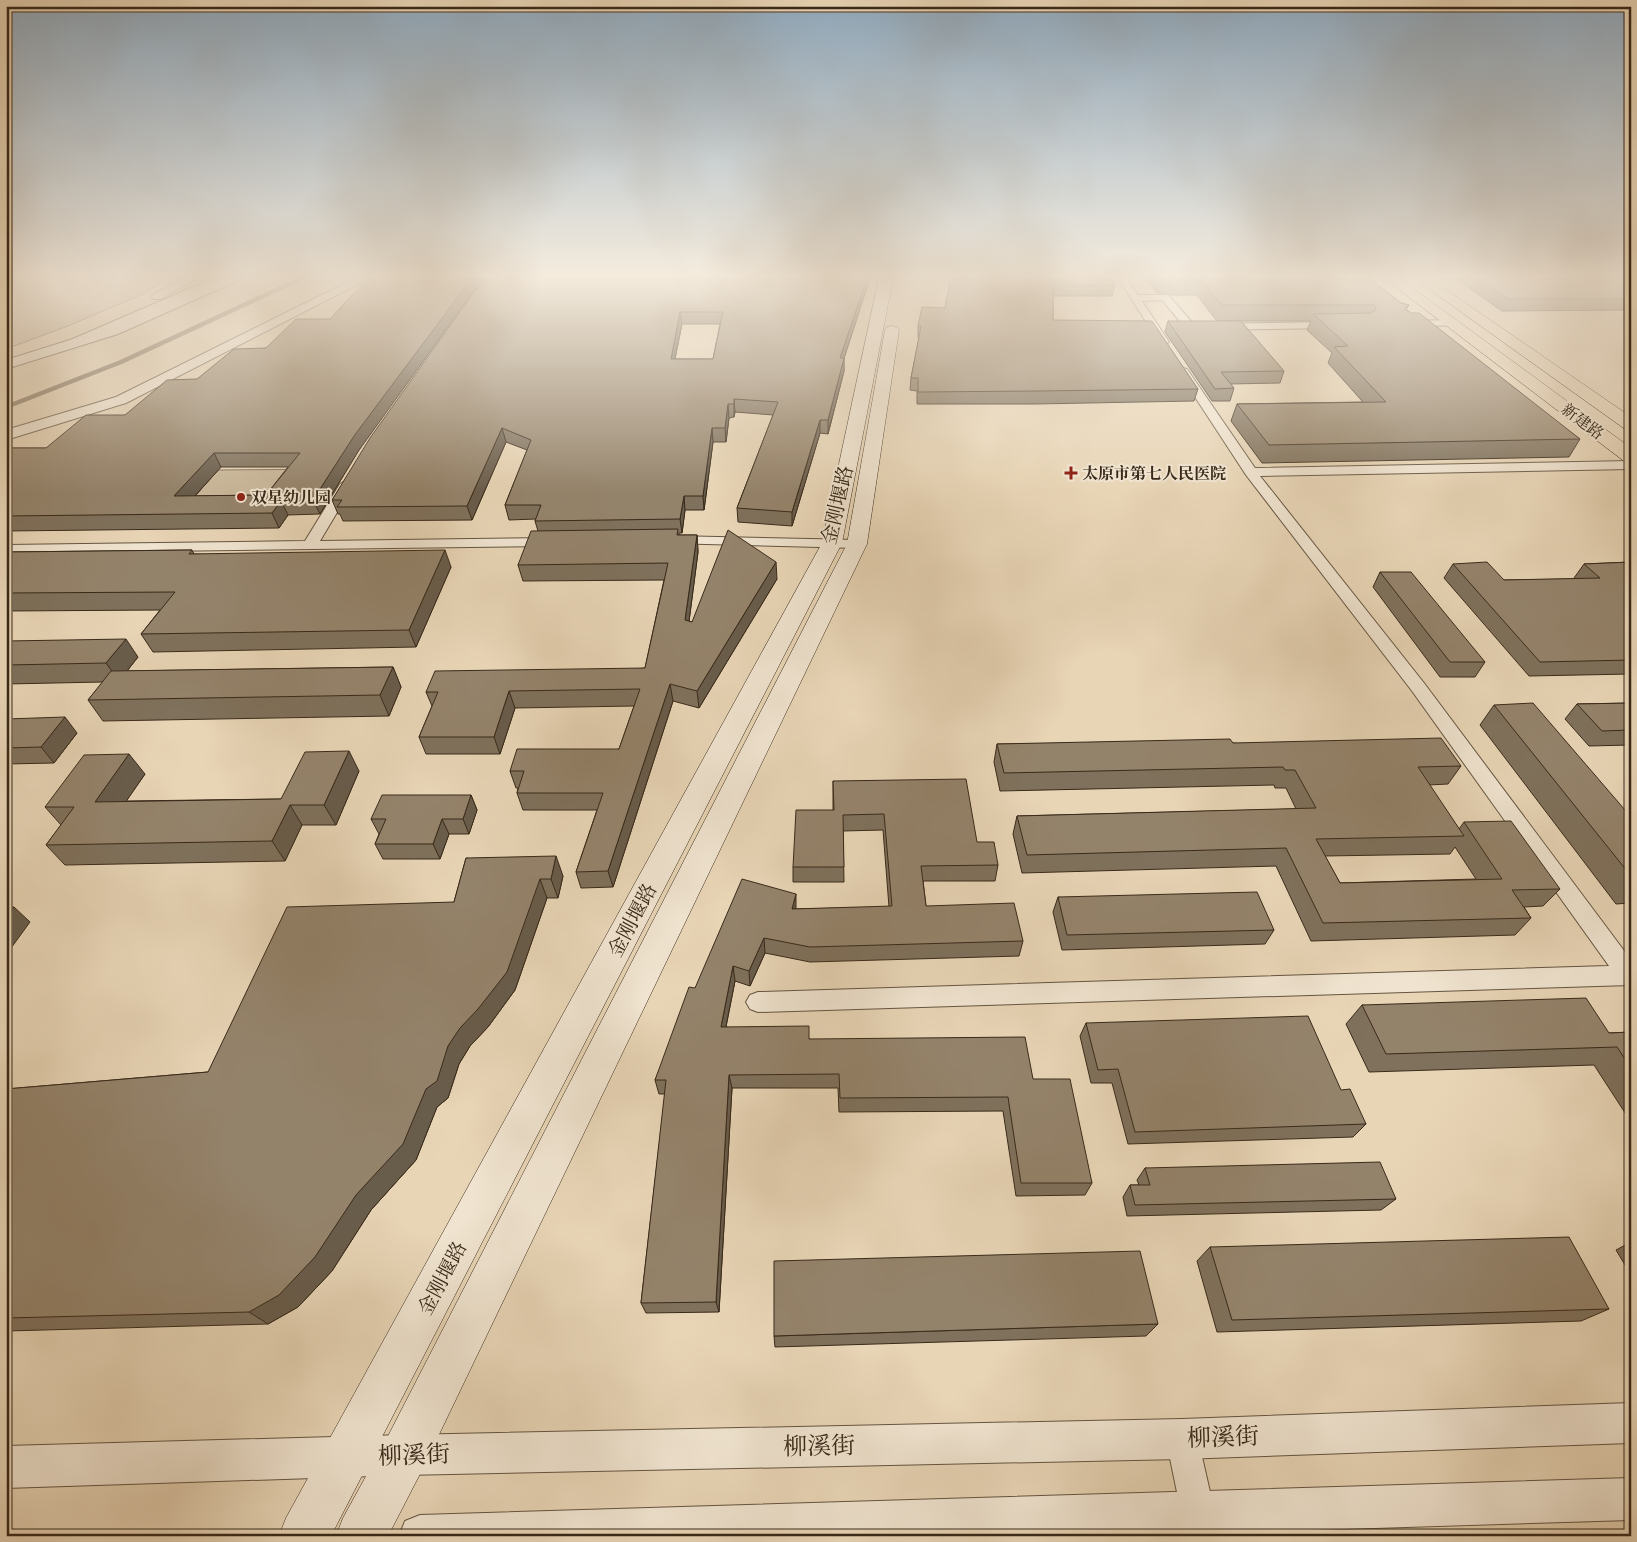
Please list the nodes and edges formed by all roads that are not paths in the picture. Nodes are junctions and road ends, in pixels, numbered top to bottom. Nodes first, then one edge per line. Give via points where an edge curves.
1 (41, 350) edge
2 (48, 350) edge
3 (54, 350) edge
4 (202, 350) edge
5 (223, 350) edge
6 (875, 350) edge
7 (887, 350) edge
8 (1169, 350) edge
9 (1488, 350) edge
10 (1524, 350) edge
11 (8, 365) edge
12 (1631, 425) edge
13 (6, 434) edge
14 (1631, 457) edge
15 (1631, 465) edge
16 (1251, 472) junction
17 (354, 473) edge
18 (658, 540) edge
19 (569, 541) edge
20 (844, 543) junction
21 (310, 545) junction
22 (6, 549) edge
23 (1630, 975) edge
24 (758, 1002) dead end
25 (1631, 1423) edge
26 (1182, 1439) junction
27 (404, 1455) junction
28 (347, 1458) junction
29 (6, 1467) edge
30 (1631, 1498) edge
31 (1200, 1524) edge
32 (304, 1536) edge
33 (361, 1536) edge
34 (420, 1536) edge

1 - 11 street
2 - 11 street
3 - 11 street
4 - 13 street via 80,407
5 - 13 street via 120,400
6 - 20 main road, 金刚堰路
7 - 20 main road
8 - 16 street
9 - 14 main road, 新建路
10 - 12 main road, 新建路
15 - 16 street
16 - 23 street via 1418,687
17 - 21 street
18 - 20 street
19 - 21 street
20 - 27 main road
20 - 28 main road, 金刚堰路
21 - 22 street
23 - 24 street
25 - 26 street, 柳溪街
26 - 27 street, 柳溪街
26 - 31 street
27 - 28 street, 柳溪街
27 - 33 main road
28 - 29 street, 柳溪街
28 - 32 main road, 金刚堰路
30 - 31 street
31 - 34 street

